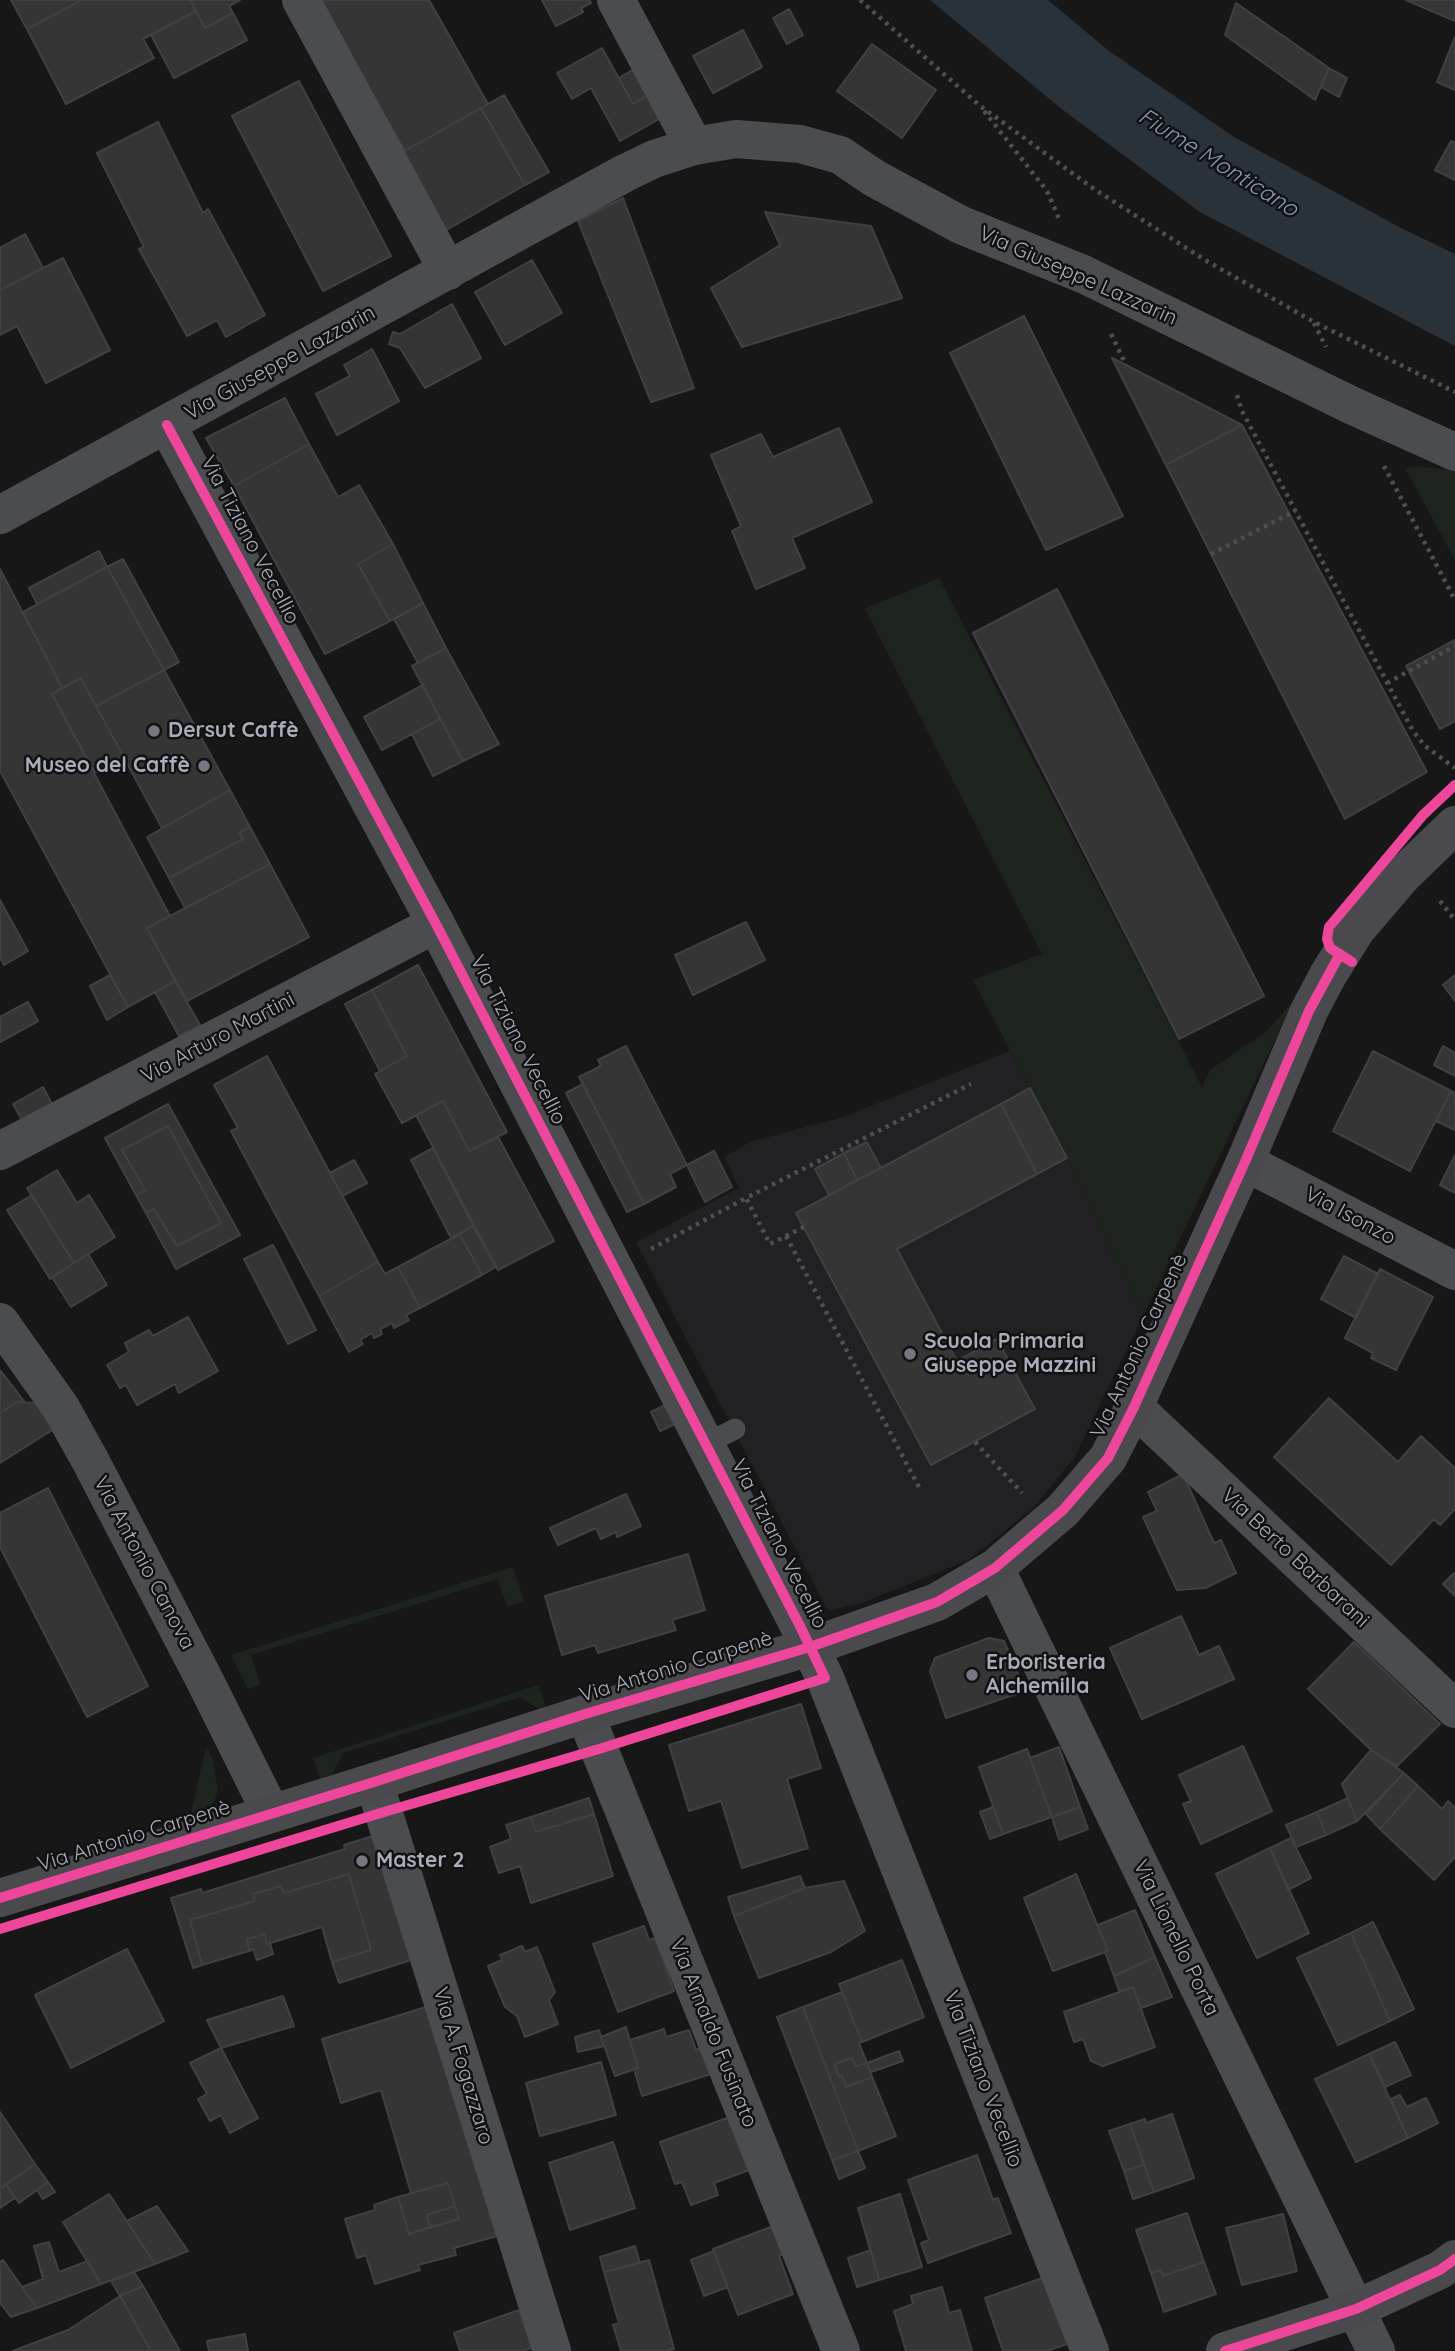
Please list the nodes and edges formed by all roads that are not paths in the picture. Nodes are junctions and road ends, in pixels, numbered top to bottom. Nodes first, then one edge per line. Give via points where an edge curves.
1 (301, 0) edge
2 (616, 0) edge
3 (694, 146) junction
4 (448, 271) junction
5 (167, 425) junction
6 (1455, 452) edge
7 (0, 515) edge
8 (1455, 825) edge
9 (436, 924) junction
10 (0, 1152) edge
11 (1245, 1162) junction
12 (1455, 1271) edge
13 (0, 1322) edge
14 (1134, 1407) junction
15 (995, 1568) junction
16 (810, 1647) junction
17 (1455, 1709) edge
18 (585, 1714) junction
19 (374, 1782) junction
20 (271, 1813) junction
21 (0, 1898) edge
22 (1455, 2259) edge
23 (1356, 2309) junction
24 (552, 2351) edge
25 (841, 2351) edge
26 (1090, 2351) edge
27 (1224, 2351) edge
28 (1376, 2351) edge

1 - 4 street
2 - 3 street
3 - 4 street, Via Giuseppe Lazzarin via 625,173
3 - 6 street, Via Giuseppe Lazzarin via 736,139 769,140 840,155 961,225 1083,274
4 - 5 street, Via Giuseppe Lazzarin
5 - 7 street, Via Giuseppe Lazzarin
5 - 9 street, Via Tiziano Vecellio
8 - 11 street, Via Antonio Carpenè via 1404,874 1340,954 1309,1011
9 - 10 street, Via Arturo Martini
9 - 16 street, Via Tiziano Vecellio via 721,1437
11 - 12 street, Via Isonzo
11 - 14 street, Via Antonio Carpenè
13 - 20 street, Via Antonio Canova via 61,1408 85,1451
14 - 15 street, Via Antonio Carpenè via 1108,1458 1063,1510
14 - 17 street, Via Berto Barbarani
15 - 16 street, Via Antonio Carpenè via 937,1602
15 - 23 street, Via Lionello Porta
16 - 18 street, Via Antonio Carpenè
16 - 26 street, Via Tiziano Vecellio
18 - 19 street, Via Antonio Carpenè
18 - 25 street, Via Arnaldo Fusinato
19 - 20 street, Via Antonio Carpenè
19 - 24 street, Via A. Fogazzaro
20 - 21 street, Via Antonio Carpenè
22 - 23 street
23 - 27 street
23 - 28 street, Via Lionello Porta

